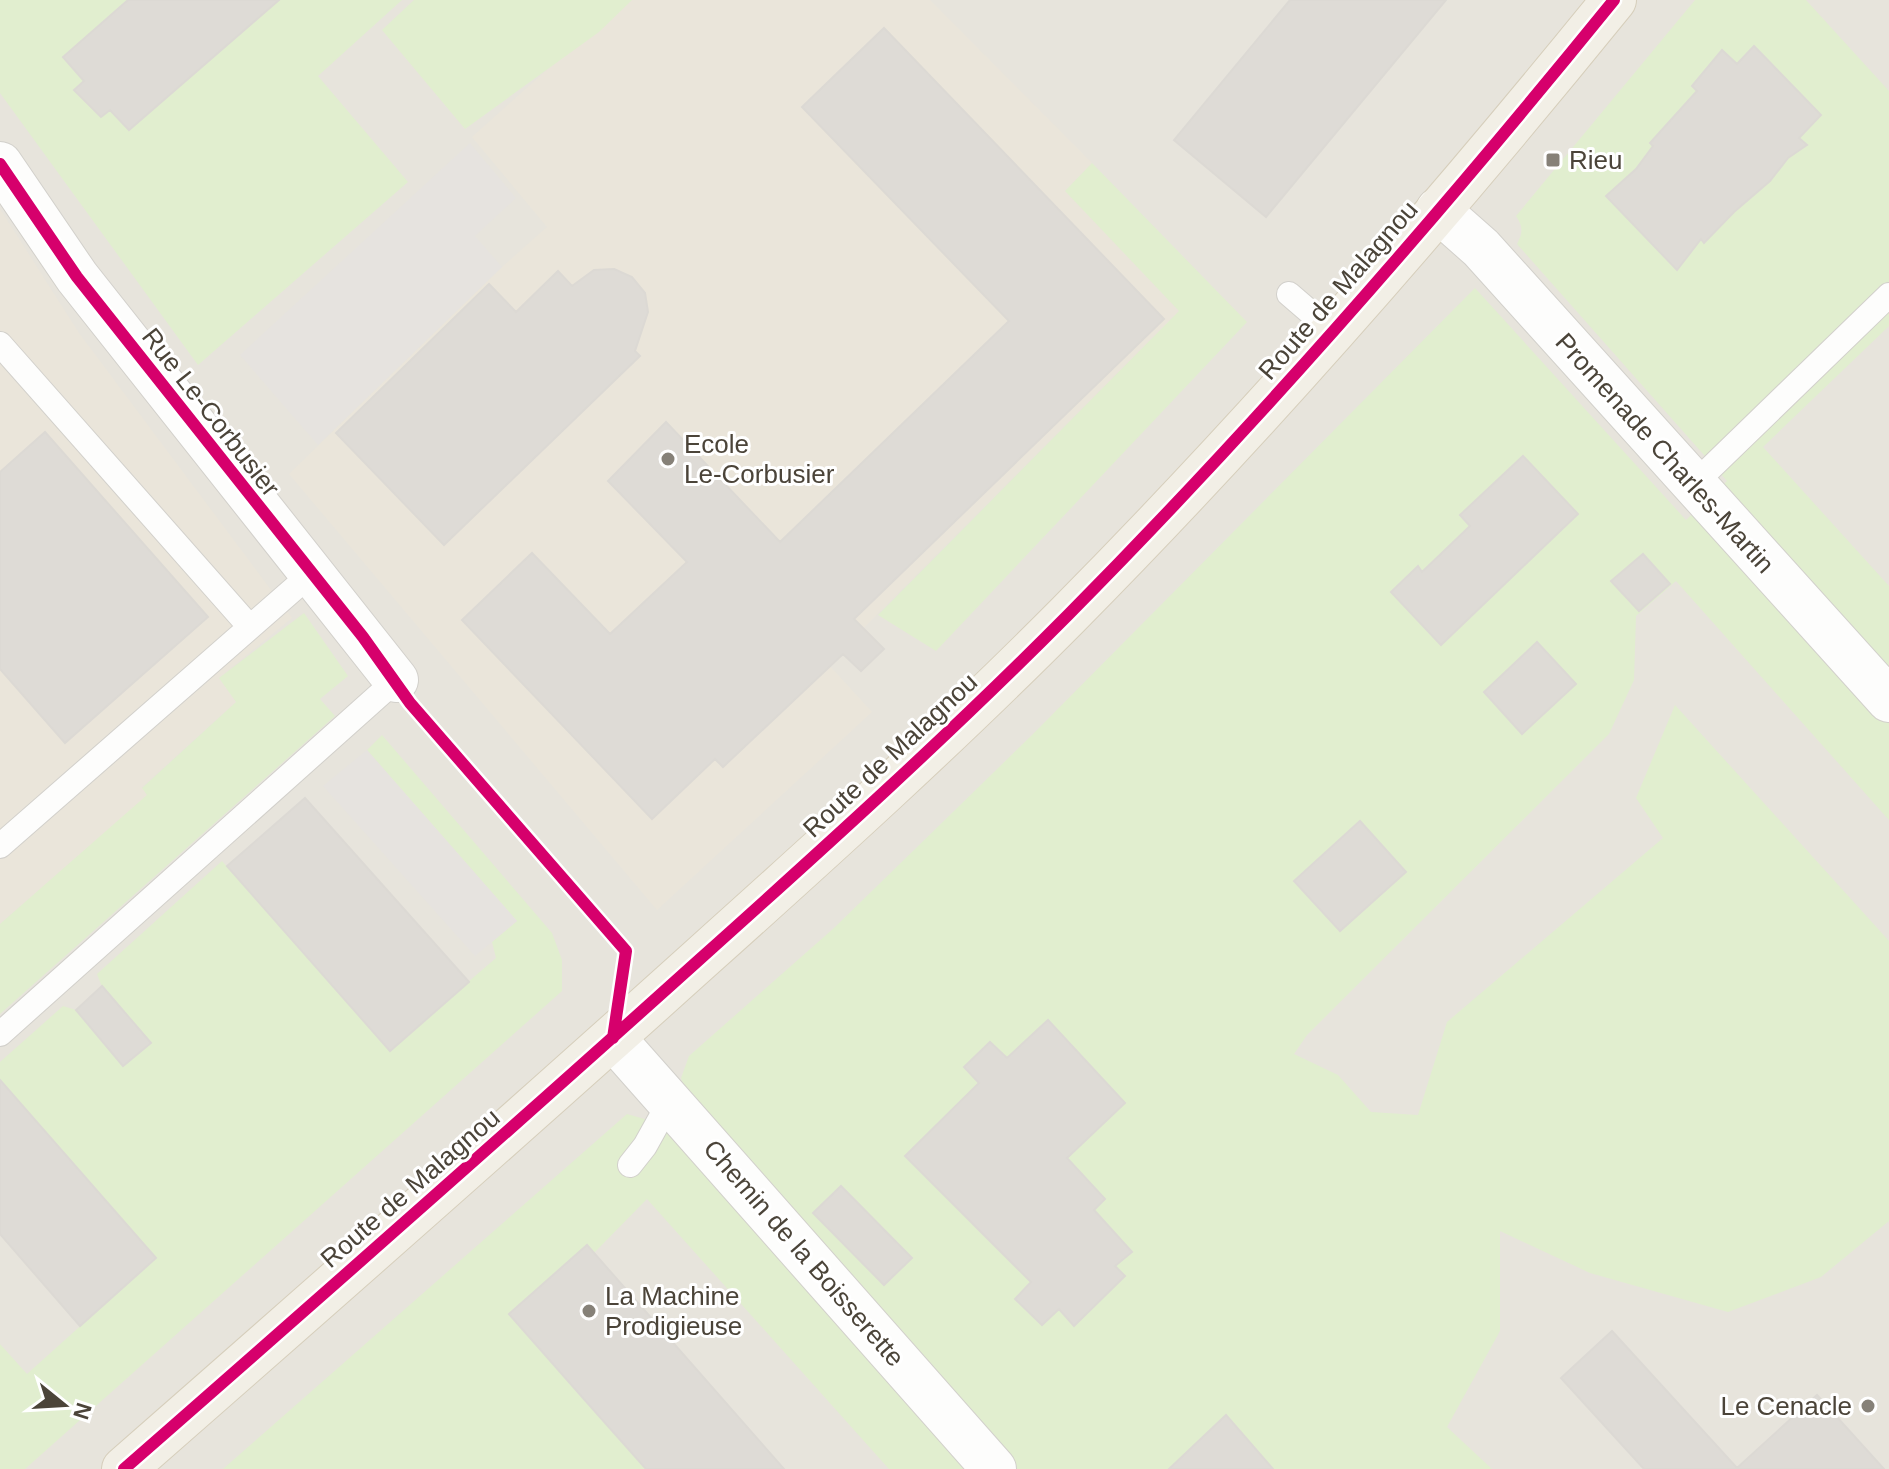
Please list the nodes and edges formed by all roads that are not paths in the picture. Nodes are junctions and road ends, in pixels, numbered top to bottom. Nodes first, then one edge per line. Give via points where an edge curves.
1 (1614, 0) edge
2 (0, 164) edge
3 (1438, 210) junction
4 (1289, 294) dead end
5 (1889, 295) edge
6 (1332, 331) junction
7 (0, 344) edge
8 (1693, 485) junction
9 (312, 573) junction
10 (250, 627) junction
11 (396, 680) joint
12 (1889, 700) edge
13 (0, 846) edge
14 (0, 1034) edge
15 (613, 1038) junction
16 (670, 1101) junction
17 (630, 1165) dead end
18 (124, 1469) edge
19 (994, 1469) edge

1 - 3 main road, Route de Malagnou
2 - 9 street, Rue Le-Corbusier via 77,277
3 - 6 main road, Route de Malagnou
3 - 8 street, Promenade Charles-Martin via 1481,248
4 - 6 lane
5 - 8 lane
6 - 15 main road, Route de Malagnou via 1068,615 868,808
7 - 10 lane
8 - 12 street, Promenade Charles-Martin
9 - 10 lane
9 - 11 street, Rue Le-Corbusier
10 - 13 lane
11 - 14 lane
15 - 16 street, Chemin de la Boisserette
15 - 18 main road, Route de Malagnou
16 - 17 lane
16 - 19 street, Chemin de la Boisserette

